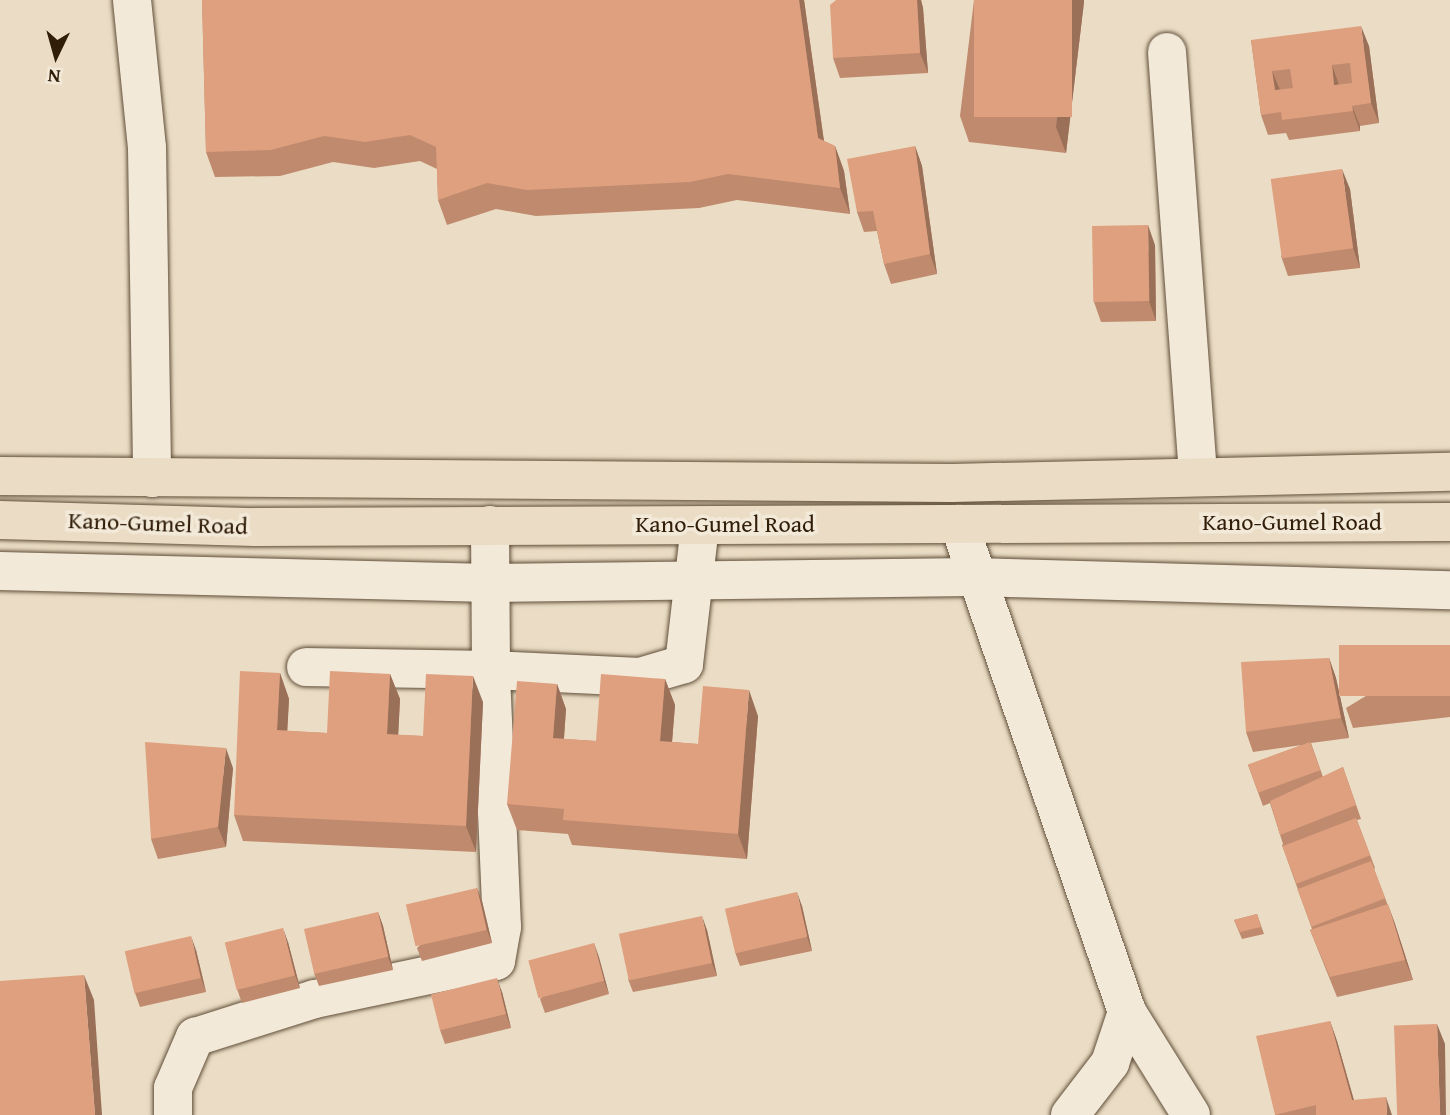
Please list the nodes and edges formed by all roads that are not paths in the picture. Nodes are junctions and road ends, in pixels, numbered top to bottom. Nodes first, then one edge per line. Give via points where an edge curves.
1 (132, 0) edge
2 (1167, 52) dead end
3 (1450, 472) edge
4 (1198, 475) junction
5 (0, 476) edge
6 (152, 478) junction
7 (612, 482) junction
8 (0, 520) edge
9 (1450, 522) edge
10 (612, 523) junction
11 (959, 523) junction
12 (490, 525) junction
13 (700, 526) junction
14 (0, 571) edge
15 (972, 577) junction
16 (694, 580) junction
17 (490, 583) junction
18 (1450, 590) edge
19 (306, 667) dead end
20 (491, 670) junction
21 (1127, 1012) junction
22 (1110, 1063) junction
23 (173, 1115) edge
24 (1070, 1115) edge
25 (1106, 1115) edge
26 (1191, 1115) edge

1 - 6 street via 147,148
2 - 4 street
3 - 4 main road, Kano-Gumel Road
4 - 7 main road, Kano-Gumel Road via 952,483
5 - 6 main road, Kano-Gumel Road
6 - 7 main road, Kano-Gumel Road
7 - 10 main road
8 - 12 main road, Kano-Gumel Road
9 - 11 main road, Kano-Gumel Road
10 - 12 main road, Kano-Gumel Road
10 - 13 main road, Kano-Gumel Road
11 - 13 main road, Kano-Gumel Road
11 - 15 street
12 - 17 street
13 - 16 street
14 - 17 street
15 - 16 street
15 - 18 street
15 - 21 street
16 - 17 street
16 - 20 street via 684,664 640,677
17 - 20 street
19 - 20 street
20 - 23 street via 502,927 496,961 315,999 195,1037 173,1087
21 - 22 street
21 - 26 street
22 - 24 street
22 - 25 street

